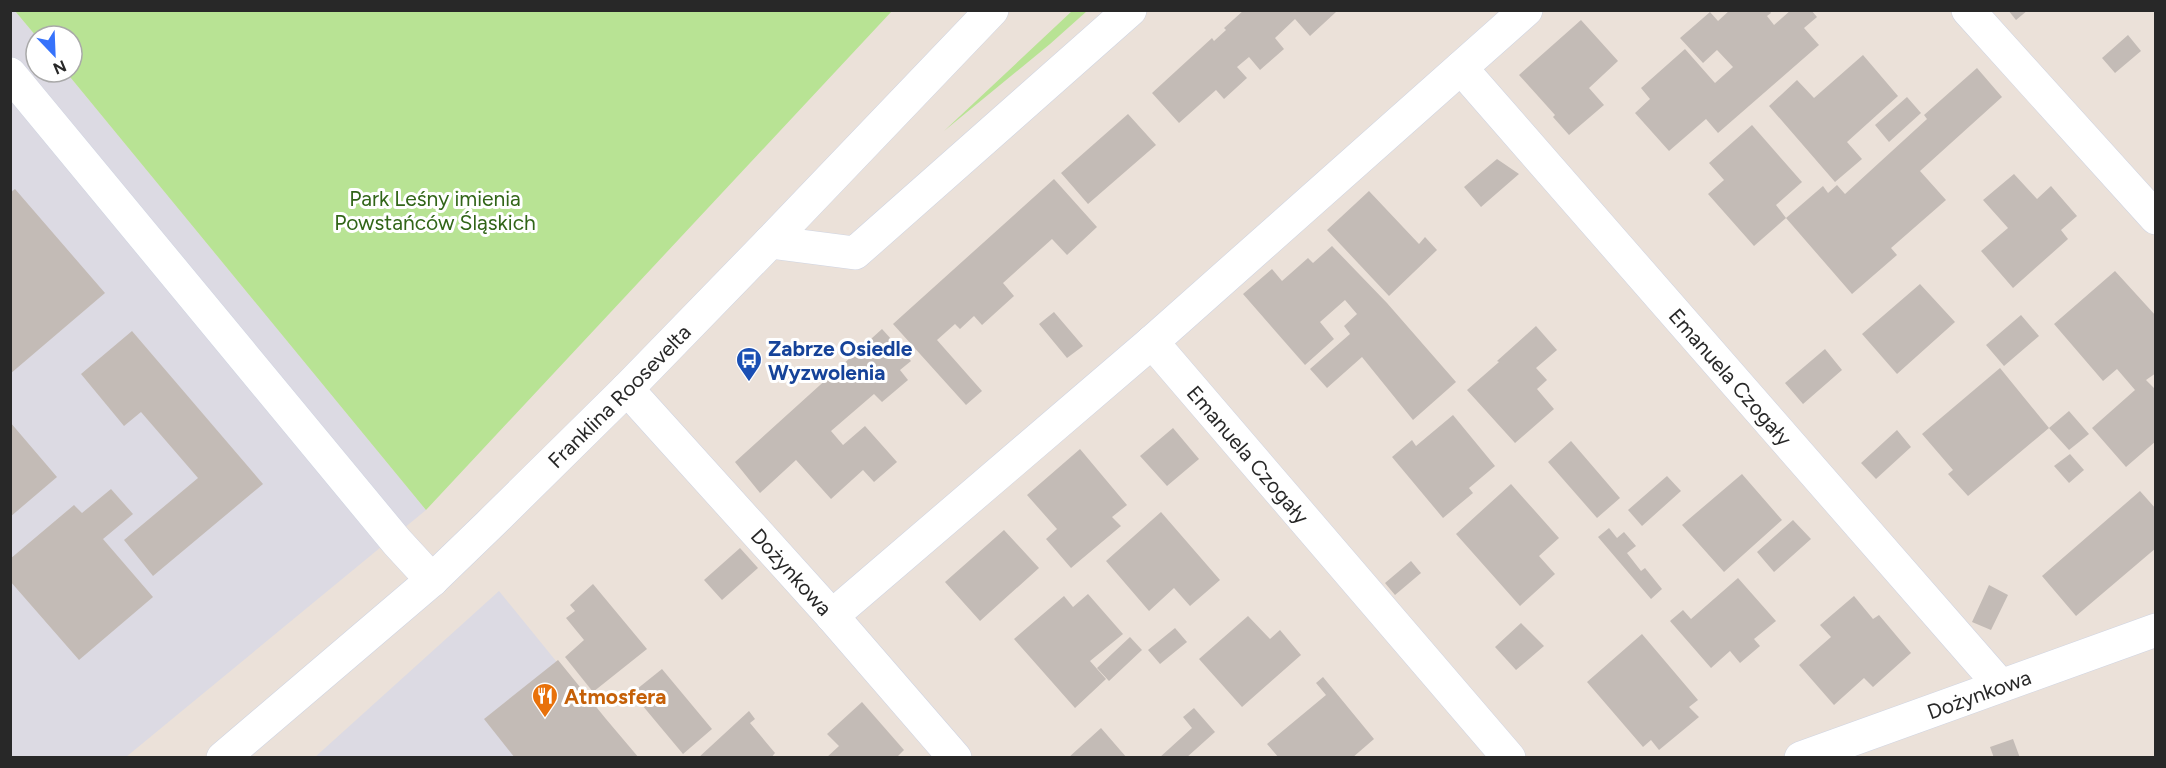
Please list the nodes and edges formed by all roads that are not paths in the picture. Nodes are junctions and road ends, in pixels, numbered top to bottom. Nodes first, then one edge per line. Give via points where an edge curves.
1 (992, 10) edge
2 (1130, 10) edge
3 (1526, 10) edge
4 (1968, 10) edge
5 (1461, 68) junction
6 (10, 74) edge
7 (2156, 218) edge
8 (770, 242) junction
9 (1152, 342) junction
10 (627, 389) junction
11 (432, 580) junction
12 (832, 616) junction
13 (2156, 630) edge
14 (2000, 685) junction
15 (223, 758) edge
16 (955, 758) edge
17 (1509, 758) edge
18 (1801, 758) edge

1 - 8 street, Franklina Roosevelta
2 - 8 street via 855,253
3 - 5 street
4 - 7 street
5 - 9 street
5 - 14 street, Emanuela Czogały
6 - 11 street
8 - 10 street, Franklina Roosevelta
9 - 12 street
9 - 17 street, Emanuela Czogały
10 - 11 street, Franklina Roosevelta
10 - 12 street, Dożynkowa
11 - 15 street, Franklina Roosevelta
12 - 16 street, Dożynkowa
13 - 14 street, Dożynkowa
14 - 18 street, Dożynkowa

